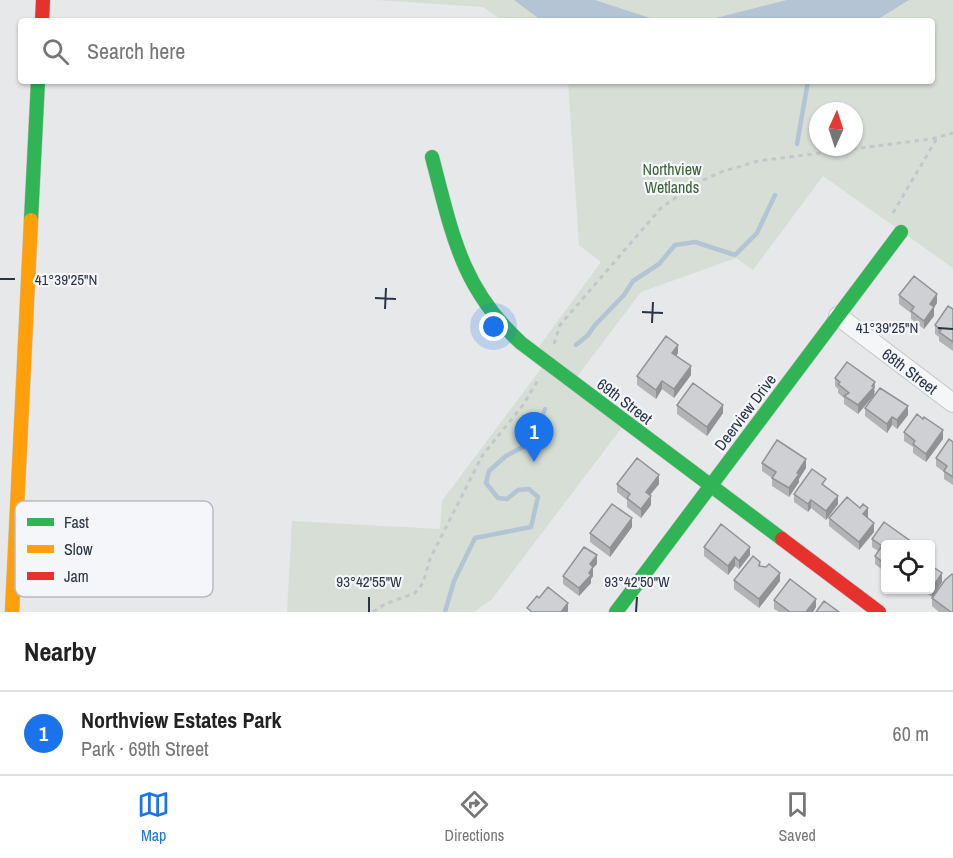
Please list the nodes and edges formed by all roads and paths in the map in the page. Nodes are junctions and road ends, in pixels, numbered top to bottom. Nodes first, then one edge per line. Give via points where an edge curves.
1 (44, 0) edge
2 (42, 18) edge
3 (38, 84) edge
4 (953, 133) edge
5 (938, 137) junction
6 (432, 157) dead end
7 (892, 215) dead end
8 (901, 232) dead end
9 (838, 316) junction
10 (546, 362) junction
11 (953, 403) edge
12 (711, 486) junction
13 (17, 501) edge
14 (15, 551) edge
15 (12, 612) edge
16 (373, 612) edge
17 (616, 612) edge
18 (879, 612) edge

1 - 2 street
3 - 13 street
4 - 5 path
5 - 7 path
5 - 10 path via 758,161 721,171 697,183 661,208 593,285 560,325
6 - 10 street, 69th Street via 457,248 478,296 513,337
8 - 9 street, Deerview Drive
9 - 11 street, 68th Street
9 - 12 street, Deerview Drive
10 - 12 street, 69th Street
10 - 16 path via 532,393 470,477 430,559 423,583 415,593
12 - 17 street, Deerview Drive
12 - 18 street, 69th Street
14 - 15 street

